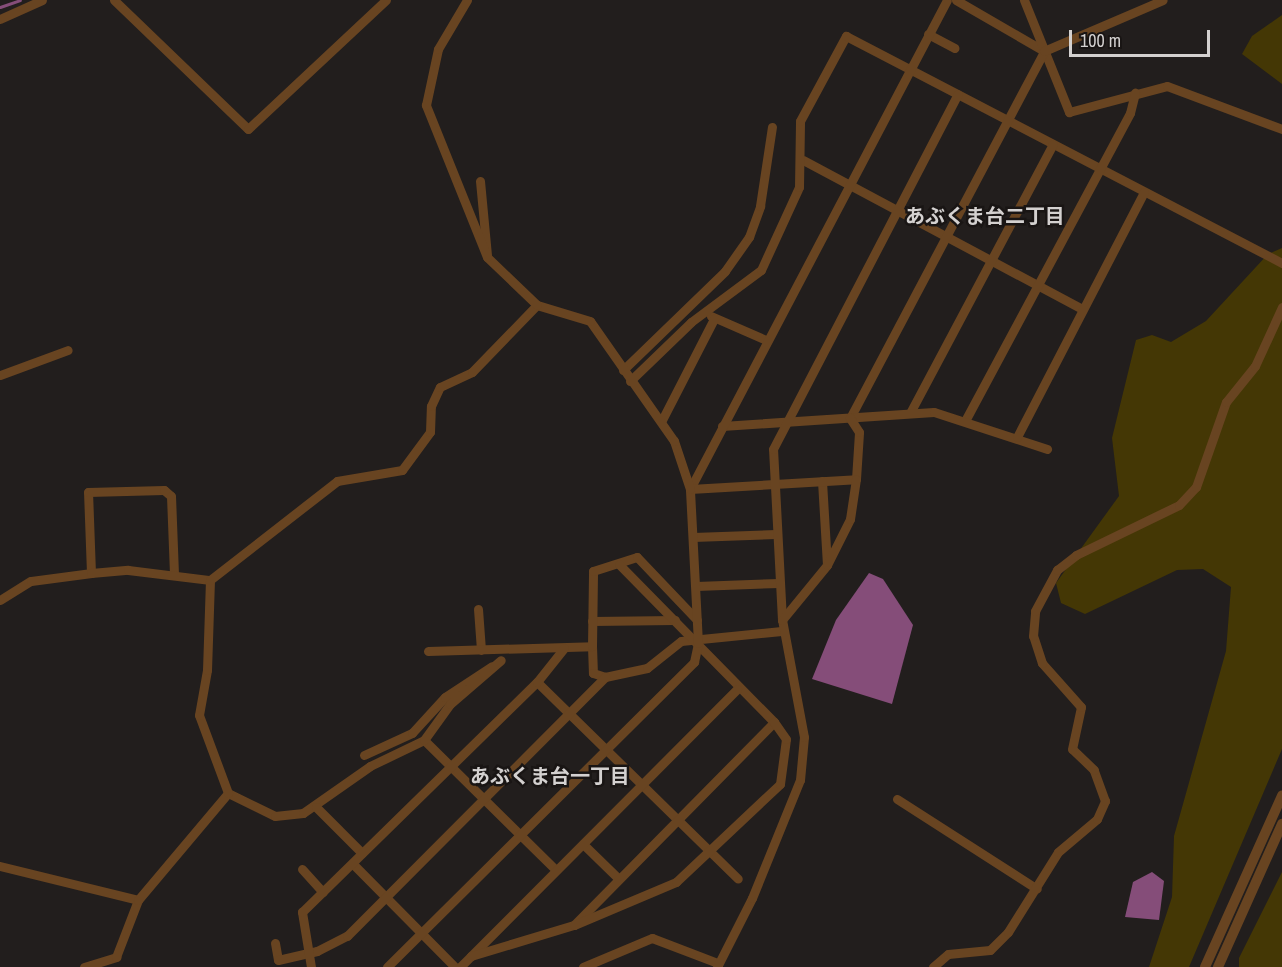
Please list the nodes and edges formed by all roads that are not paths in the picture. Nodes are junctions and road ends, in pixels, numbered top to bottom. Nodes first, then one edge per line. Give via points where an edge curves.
1 (42, 0) edge
2 (114, 0) edge
3 (386, 0) edge
4 (467, 0) edge
5 (947, 0) edge
6 (956, 0) edge
7 (1024, 0) edge
8 (1163, 0) edge
9 (0, 18) edge
10 (928, 34) junction
11 (954, 48) dead end
12 (1044, 51) junction
13 (910, 68) junction
14 (1135, 93) junction
15 (958, 94) junction
16 (1006, 117) junction
17 (772, 127) dead end
18 (1282, 129) edge
19 (1053, 144) junction
20 (802, 160) junction
21 (1100, 168) junction
22 (480, 181) dead end
23 (848, 185) junction
24 (1144, 192) junction
25 (898, 211) junction
26 (944, 235) junction
27 (487, 257) junction
28 (992, 258) junction
29 (1282, 263) edge
30 (1038, 283) junction
31 (537, 305) junction
32 (1282, 307) edge
33 (1082, 309) junction
34 (710, 315) junction
35 (766, 340) junction
36 (68, 350) dead end
37 (623, 370) junction
38 (0, 375) edge
39 (630, 381) junction
40 (911, 411) junction
41 (849, 418) junction
42 (966, 419) junction
43 (662, 420) junction
44 (785, 424) junction
45 (722, 426) junction
46 (1017, 437) junction
47 (1047, 449) dead end
48 (856, 479) junction
49 (822, 481) junction
50 (774, 484) junction
51 (690, 489) junction
52 (776, 534) junction
53 (693, 537) junction
54 (619, 564) junction
55 (827, 565) junction
56 (91, 573) junction
57 (174, 575) junction
58 (210, 579) junction
59 (779, 583) junction
60 (696, 586) junction
61 (0, 600) edge
62 (478, 609) dead end
63 (675, 620) junction
64 (697, 620) junction
65 (782, 620) junction
66 (592, 621) junction
67 (782, 632) junction
68 (698, 643) junction
69 (592, 646) junction
70 (564, 648) junction
71 (481, 650) junction
72 (428, 651) dead end
73 (605, 677) junction
74 (537, 682) junction
75 (737, 689) junction
76 (572, 715) junction
77 (774, 722) junction
78 (424, 740) junction
79 (606, 751) junction
80 (364, 755) dead end
81 (451, 765) junction
82 (641, 786) junction
83 (228, 793) junction
84 (1282, 796) edge
85 (897, 799) dead end
86 (485, 800) junction
87 (316, 807) junction
88 (677, 820) junction
89 (1282, 824) edge
90 (521, 835) junction
91 (583, 844) junction
92 (708, 852) junction
93 (362, 853) junction
94 (352, 864) junction
95 (0, 866) edge
96 (302, 868) dead end
97 (555, 870) junction
98 (618, 878) junction
99 (738, 879) dead end
100 (1037, 889) junction
101 (323, 892) junction
102 (387, 899) junction
103 (138, 900) junction
104 (574, 925) junction
105 (422, 934) junction
106 (275, 943) dead end
107 (308, 953) junction
108 (471, 956) junction
109 (716, 964) edge
110 (84, 967) edge
111 (311, 967) edge
112 (387, 967) edge
113 (458, 967) edge
114 (583, 967) edge
115 (933, 967) edge
116 (1205, 967) edge
117 (1218, 967) edge

1 - 9 street
2 - 3 street via 248,129
4 - 27 street via 438,49 426,105
5 - 10 street
6 - 12 street
7 - 12 street
8 - 12 street
10 - 11 street
10 - 13 street
12 - 14 street via 1069,112
12 - 16 street
13 - 15 street
13 - 20 street via 842,37 800,121
13 - 23 street
14 - 18 street via 1162,86 1178,88
14 - 21 street
15 - 16 street
15 - 25 street
16 - 19 street
16 - 26 street
17 - 37 street via 760,206 743,247
19 - 21 street
19 - 28 street
20 - 23 street
20 - 34 street via 794,205 761,270
21 - 24 street
21 - 30 street
22 - 27 street
23 - 25 street
23 - 35 street
24 - 29 street
24 - 33 street
25 - 26 street
25 - 44 street
26 - 28 street
26 - 41 street
27 - 31 street
28 - 30 street
28 - 40 street
30 - 33 street
30 - 42 street
31 - 37 street via 590,321
31 - 58 street via 472,372 440,387 431,406 430,432 402,470 337,481
32 - 100 street via 1255,366 1226,402 1196,487 1179,505 1076,555 1058,570 1035,611 1033,636 1042,663 1081,707 1072,749 1094,770 1105,793 1097,819 1058,852
33 - 46 street
34 - 35 street
34 - 39 street
34 - 43 street
35 - 45 street
36 - 38 street
37 - 39 street
39 - 43 street
40 - 41 street
40 - 42 street
41 - 44 street
41 - 48 street via 859,432
42 - 46 street
43 - 51 street via 684,462
44 - 45 street
44 - 50 street via 773,448
45 - 51 street
46 - 47 street
48 - 49 street
48 - 55 street via 850,519
49 - 50 street
49 - 55 street
50 - 51 street
50 - 52 street
51 - 53 street
52 - 53 street
52 - 59 street
53 - 60 street
54 - 63 street
54 - 64 street via 637,556
54 - 66 street via 615,560 593,571
55 - 65 street
56 - 57 street
56 - 57 street via 88,492 164,490 171,496
56 - 61 street via 31,581
57 - 58 street
58 - 83 street via 207,670 199,715
59 - 60 street
59 - 65 street
60 - 64 street
62 - 71 street
63 - 66 street
63 - 68 street
64 - 68 street
65 - 67 street
66 - 69 street
67 - 68 street
67 - 109 street via 804,737 800,780 752,898
68 - 73 street via 681,641 647,668
68 - 75 street
68 - 79 street via 694,662
69 - 70 street
69 - 73 street via 593,673
70 - 71 street
70 - 74 street
71 - 72 street
73 - 76 street
74 - 76 street
74 - 81 street
75 - 77 street
75 - 82 street
76 - 79 street
76 - 86 street
77 - 88 street
77 - 92 street via 786,739 780,784
78 - 80 street via 450,704 501,660 445,697 412,733
78 - 81 street
78 - 87 street via 370,766
79 - 82 street
79 - 90 street
81 - 86 street
81 - 93 street
82 - 88 street
82 - 91 street
83 - 87 street via 284,818
83 - 103 street
84 - 116 street
85 - 100 street
86 - 90 street
86 - 102 street
87 - 93 street
88 - 92 street
88 - 98 street
89 - 117 street
90 - 97 street
90 - 105 street
91 - 97 street
91 - 98 street
92 - 99 street
92 - 104 street via 675,882
93 - 94 street
94 - 101 street
94 - 102 street
95 - 103 street
96 - 101 street
97 - 108 street
98 - 104 street
100 - 115 street via 1024,914 990,950 948,954
101 - 107 street via 299,920
102 - 105 street
102 - 107 street via 338,942
103 - 110 street via 116,957
104 - 108 street
105 - 112 street
105 - 113 street
106 - 107 street via 278,960
107 - 111 street
108 - 113 street
109 - 114 street via 652,938

